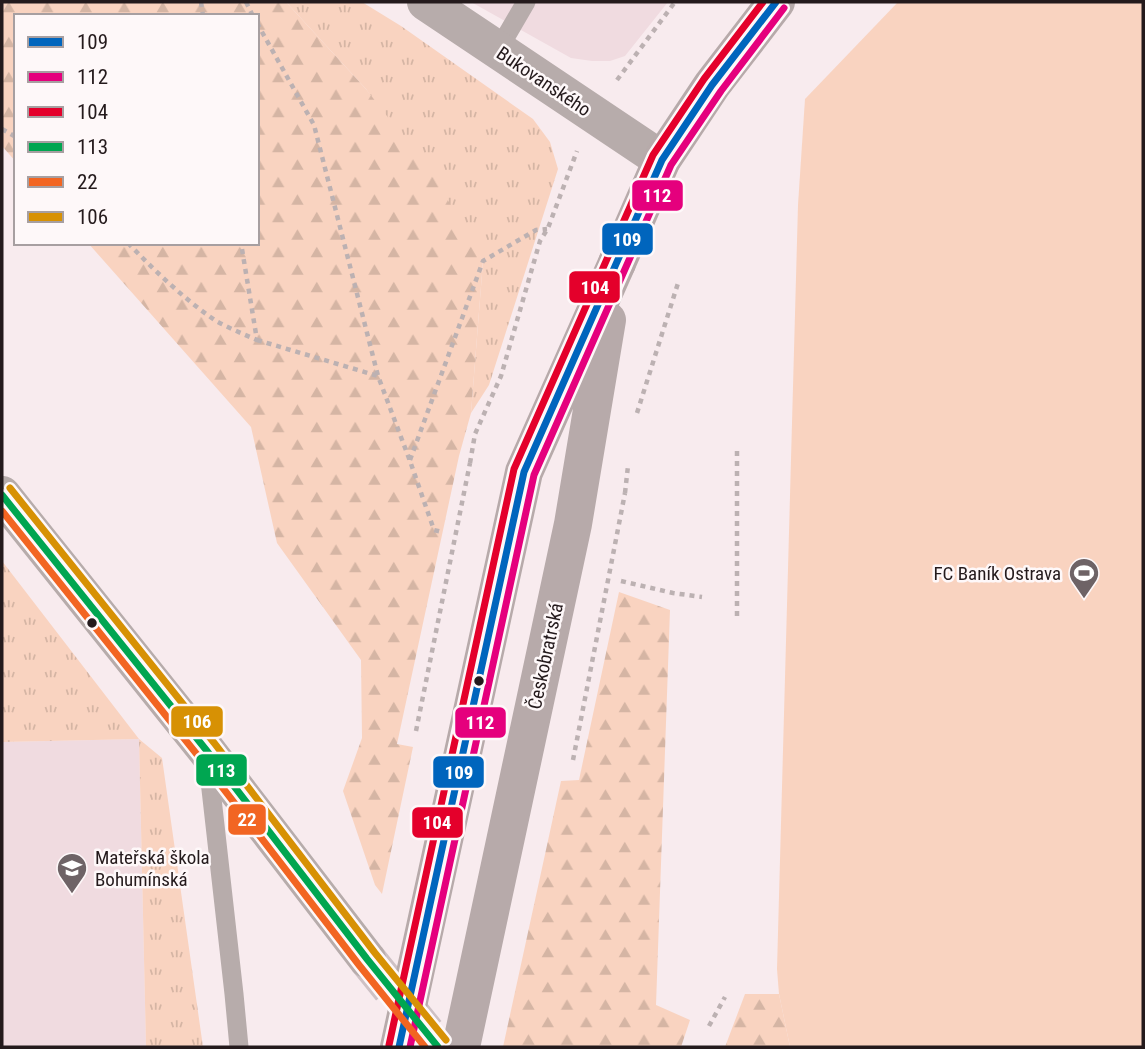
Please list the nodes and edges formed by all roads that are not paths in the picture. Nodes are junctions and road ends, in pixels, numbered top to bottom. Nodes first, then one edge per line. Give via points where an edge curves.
1 (426, 2) edge
2 (526, 2) edge
3 (776, 2) edge
4 (498, 50) junction
5 (662, 160) junction
6 (617, 263) junction
7 (2, 495) edge
8 (207, 751) junction
9 (367, 959) tunnel mouth
10 (239, 1047) edge
11 (399, 1047) edge
12 (461, 1047) edge

1 - 4 street, Bukovanského
2 - 4 lane
3 - 5 street, Českobratrská
4 - 5 street, Bukovanského
5 - 6 street, Českobratrská
6 - 11 street, Českobratrská, bridge via 524,472
6 - 12 street, Českobratrská, bridge via 573,524
7 - 8 street
8 - 9 street
8 - 10 lane

